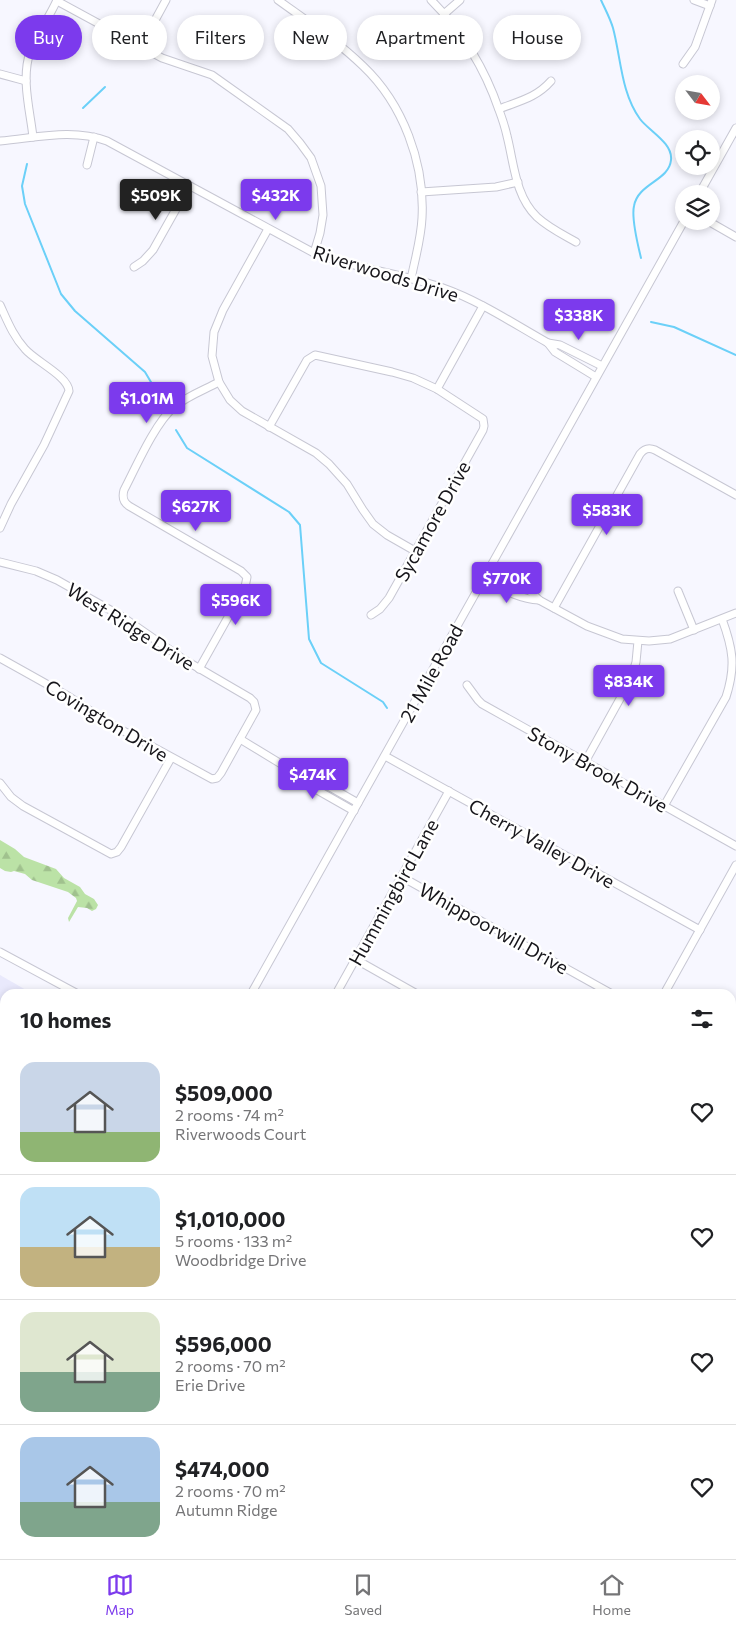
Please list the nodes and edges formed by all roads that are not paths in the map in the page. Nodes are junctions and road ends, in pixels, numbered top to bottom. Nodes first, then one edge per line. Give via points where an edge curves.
1 (57, 0) edge
2 (166, 0) edge
3 (278, 0) edge
4 (431, 0) edge
5 (460, 0) edge
6 (694, 0) edge
7 (711, 3) edge
8 (444, 14) junction
9 (158, 15) edge
10 (92, 19) edge
11 (167, 60) edge
12 (684, 64) dead end
13 (0, 74) edge
14 (26, 81) junction
15 (551, 81) dead end
16 (499, 109) junction
17 (736, 128) edge
18 (94, 137) junction
19 (33, 138) junction
20 (0, 141) edge
21 (87, 166) dead end
22 (518, 182) junction
23 (704, 185) edge
24 (189, 186) junction
25 (421, 192) junction
26 (720, 228) edge
27 (268, 229) junction
28 (679, 230) edge
29 (736, 237) edge
30 (576, 242) dead end
31 (314, 253) junction
32 (134, 267) dead end
33 (411, 279) junction
34 (0, 305) edge
35 (483, 306) junction
36 (548, 343) junction
37 (602, 366) junction
38 (596, 377) junction
39 (218, 382) junction
40 (436, 389) junction
41 (269, 427) junction
42 (736, 495) edge
43 (0, 528) edge
44 (415, 551) junction
45 (0, 562) edge
46 (490, 567) junction
47 (483, 579) junction
48 (678, 591) dead end
49 (539, 600) junction
50 (554, 608) junction
51 (736, 613) edge
52 (371, 615) dead end
53 (722, 619) junction
54 (694, 630) junction
55 (638, 641) junction
56 (0, 658) edge
57 (199, 669) junction
58 (467, 685) dead end
59 (240, 739) junction
60 (385, 756) junction
61 (171, 758) junction
62 (585, 762) junction
63 (291, 770) junction
64 (0, 782) edge
65 (449, 791) junction
66 (358, 803) junction
67 (664, 806) junction
68 (354, 811) junction
69 (736, 846) edge
70 (736, 865) edge
71 (402, 877) junction
72 (700, 930) junction
73 (0, 952) edge
74 (355, 960) junction
75 (69, 989) edge
76 (254, 989) edge
77 (339, 989) edge
78 (408, 989) edge
79 (603, 989) edge
80 (667, 989) edge

1 - 10 street
1 - 14 street via 30,52
2 - 9 street
3 - 25 street via 354,57 387,94 408,135
4 - 8 street
5 - 8 street
6 - 7 street
7 - 12 street via 695,47
8 - 16 street via 479,64
11 - 31 street via 218,78 281,124 300,143 315,167 322,195 322,224
13 - 14 street
14 - 19 street
15 - 16 street via 533,97
16 - 22 street
17 - 23 street
18 - 19 street, Riverwoods Drive via 70,134
18 - 21 street
18 - 24 street, Riverwoods Drive via 114,144
19 - 20 street, Riverwoods Drive
22 - 25 street via 496,187
22 - 30 street via 526,203 536,216
24 - 27 street, Riverwoods Drive
24 - 32 street via 152,250
25 - 33 street via 421,229
26 - 29 street
27 - 31 street, Riverwoods Drive
27 - 39 street via 216,324 211,348
28 - 37 street, 21 Mile Road
31 - 33 street, Riverwoods Drive via 349,265
33 - 35 street, Riverwoods Drive via 446,289
34 - 43 street via 20,344 66,381 69,387 48,436
35 - 36 street, Riverwoods Drive
35 - 40 street
36 - 37 street, Riverwoods Drive via 560,345
36 - 38 street, Riverwoods Drive via 555,352
37 - 38 street, 21 Mile Road
38 - 46 street, 21 Mile Road
39 - 41 street via 236,406
39 - 57 street via 169,412 124,490 123,500 241,570 246,577 245,587
40 - 41 street via 392,372 312,356
40 - 44 street, Sycamore Drive via 478,414 484,422 483,430
41 - 44 street via 316,453 329,464 347,484 373,524
42 - 50 street via 647,448 640,454
44 - 52 street, Sycamore Drive via 389,598
45 - 57 street, West Ridge Drive via 57,580 121,616
46 - 47 street, 21 Mile Road
46 - 49 street
47 - 49 street via 511,594
47 - 60 street, 21 Mile Road
48 - 54 street
49 - 50 street
50 - 55 street via 596,630
51 - 53 street
53 - 54 street
53 - 67 street via 732,649 732,681 724,701
54 - 55 street via 670,639
55 - 62 street via 631,679
56 - 61 street, Covington Drive
57 - 59 street, West Ridge Drive via 255,704 254,713
58 - 62 street, Stony Brook Drive via 482,704
59 - 61 street, Covington Drive via 221,773 214,779
59 - 63 street
60 - 65 street, Cherry Valley Drive
60 - 66 street, 21 Mile Road
61 - 64 street via 114,854 23,806
62 - 67 street, Stony Brook Drive
63 - 66 street via 300,770
63 - 68 street via 296,778
65 - 71 street, Hummingbird Lane
65 - 72 street, Cherry Valley Drive
66 - 68 street, 21 Mile Road
67 - 69 street, Stony Brook Drive
68 - 76 street, 21 Mile Road
70 - 72 street
71 - 74 street, Hummingbird Lane
71 - 79 street, Whippoorwill Drive
72 - 80 street
73 - 75 street
74 - 77 street, Hummingbird Lane
74 - 78 street

